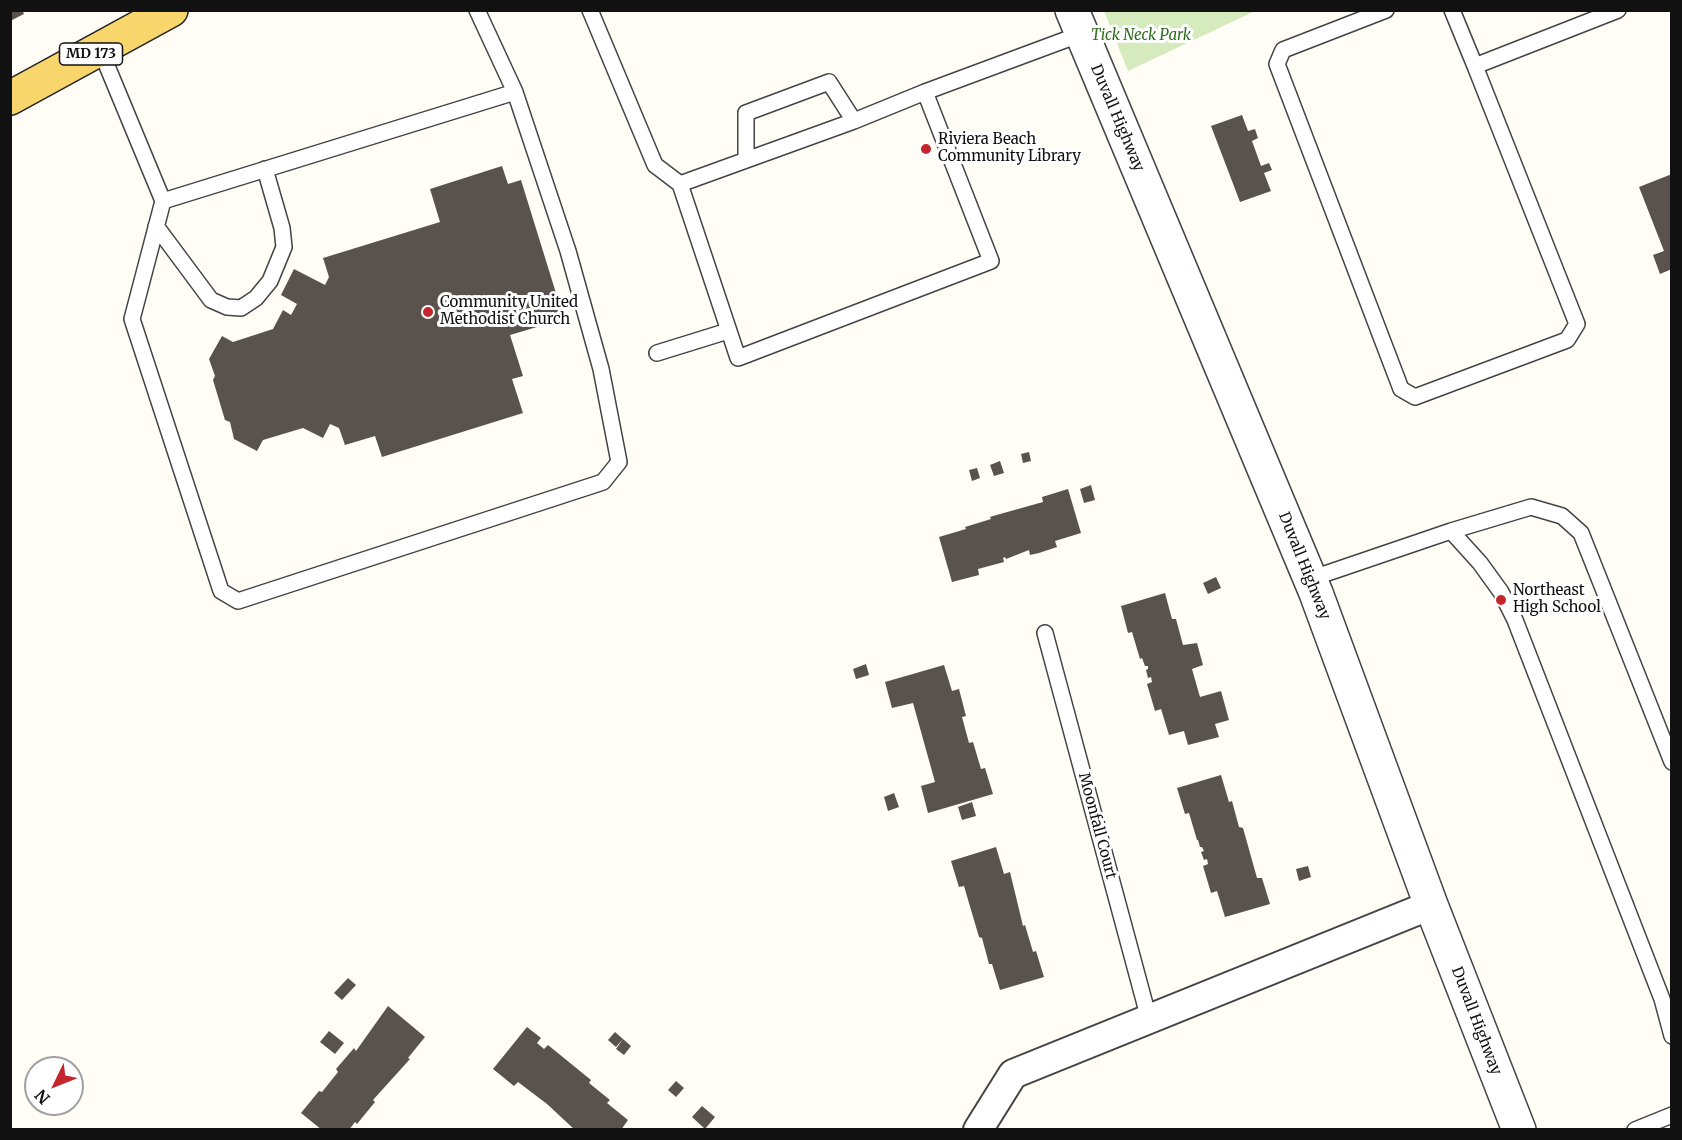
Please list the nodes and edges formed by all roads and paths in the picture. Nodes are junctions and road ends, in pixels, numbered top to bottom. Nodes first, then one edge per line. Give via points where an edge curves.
1 (171, 10) edge
2 (477, 10) edge
3 (590, 10) edge
4 (1386, 10) edge
5 (1452, 10) edge
6 (1618, 10) edge
7 (1077, 22) edge
8 (100, 49) junction
9 (1475, 66) junction
10 (516, 92) junction
11 (925, 92) junction
12 (10, 98) edge
13 (854, 121) junction
14 (746, 158) junction
15 (266, 169) junction
16 (680, 183) junction
17 (163, 201) junction
18 (156, 226) junction
19 (728, 331) junction
20 (657, 353) dead end
21 (1451, 531) junction
22 (1310, 579) junction
23 (1045, 633) dead end
24 (1671, 762) edge
25 (1431, 905) junction
26 (1149, 1019) junction
27 (1671, 1036) edge
28 (1671, 1115) edge
29 (978, 1130) edge
30 (1519, 1130) edge
31 (1635, 1130) edge

1 - 8 main road, MD 173
2 - 10 lane
3 - 16 lane via 655,165
4 - 9 lane via 1283,50 1277,64 1401,389 1415,397 1567,339 1577,324
5 - 9 lane
6 - 9 lane
7 - 11 lane
7 - 22 street, Duvall Highway
8 - 12 main road, MD 173
8 - 17 lane
10 - 15 lane
10 - 18 lane via 568,251 601,369 619,462 603,482 238,601 221,591 132,319
11 - 13 lane
11 - 19 lane via 991,261 738,358
13 - 14 lane
13 - 14 lane via 829,82 746,113
14 - 16 lane
15 - 17 lane
15 - 18 lane via 284,248 270,281 242,308 211,300
16 - 19 lane
17 - 18 lane
19 - 20 lane
21 - 22 lane
21 - 24 lane via 1531,507 1562,516 1581,533
21 - 27 lane via 1501,592 1515,620 1662,999
22 - 25 street, Duvall Highway
23 - 26 lane, Moonfall Court
25 - 26 street
25 - 30 street, Duvall Highway
26 - 29 street via 1013,1074
28 - 31 lane

